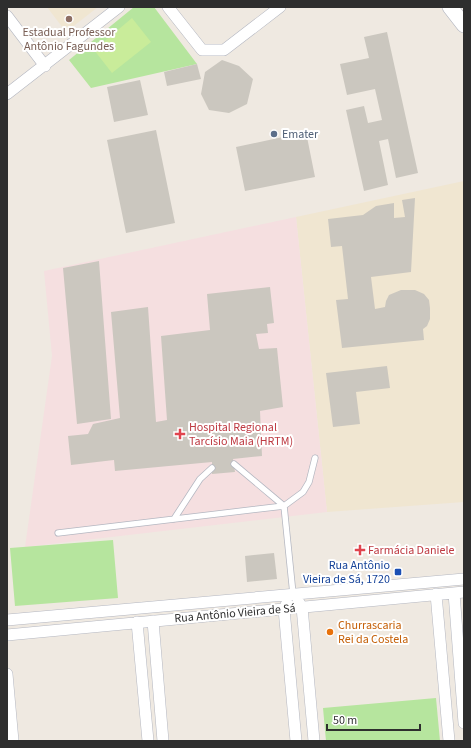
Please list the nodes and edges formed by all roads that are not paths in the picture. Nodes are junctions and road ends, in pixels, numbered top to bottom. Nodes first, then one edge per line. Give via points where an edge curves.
1 (119, 7) edge
2 (168, 7) edge
3 (280, 7) edge
4 (450, 7) edge
5 (7, 16) edge
6 (464, 25) edge
7 (45, 66) junction
8 (7, 94) edge
9 (315, 458) dead end
10 (234, 464) dead end
11 (212, 468) dead end
12 (284, 506) junction
13 (174, 519) junction
14 (58, 533) dead end
15 (464, 579) edge
16 (459, 592) edge
17 (293, 594) junction
18 (436, 594) junction
19 (302, 607) junction
20 (284, 609) junction
21 (7, 620) edge
22 (153, 621) junction
23 (137, 622) junction
24 (7, 635) edge
25 (7, 674) edge
26 (464, 723) edge
27 (147, 739) edge
28 (163, 739) edge
29 (13, 741) edge
30 (296, 741) edge
31 (314, 741) edge
32 (449, 741) edge

1 - 7 street
2 - 3 street via 202,50 224,50
4 - 6 main road
5 - 7 street
7 - 8 street
9 - 12 lane via 309,482 303,492
10 - 12 lane
11 - 13 lane via 200,479
12 - 13 lane
12 - 17 lane
13 - 14 lane
15 - 17 street, Rua Antônio Vieira de Sá
16 - 18 street, Rua Antônio Vieira de Sá
16 - 26 street
17 - 19 street
17 - 20 street
17 - 21 street, Rua Antônio Vieira de Sá
18 - 19 street, Rua Antônio Vieira de Sá
18 - 32 street
19 - 20 street, Rua Antônio Vieira de Sá
19 - 31 street
20 - 22 street, Rua Antônio Vieira de Sá
20 - 30 street
22 - 23 street, Rua Antônio Vieira de Sá
22 - 28 street
23 - 24 street, Rua Antônio Vieira de Sá
23 - 27 street
25 - 29 street
27 - 28 street

